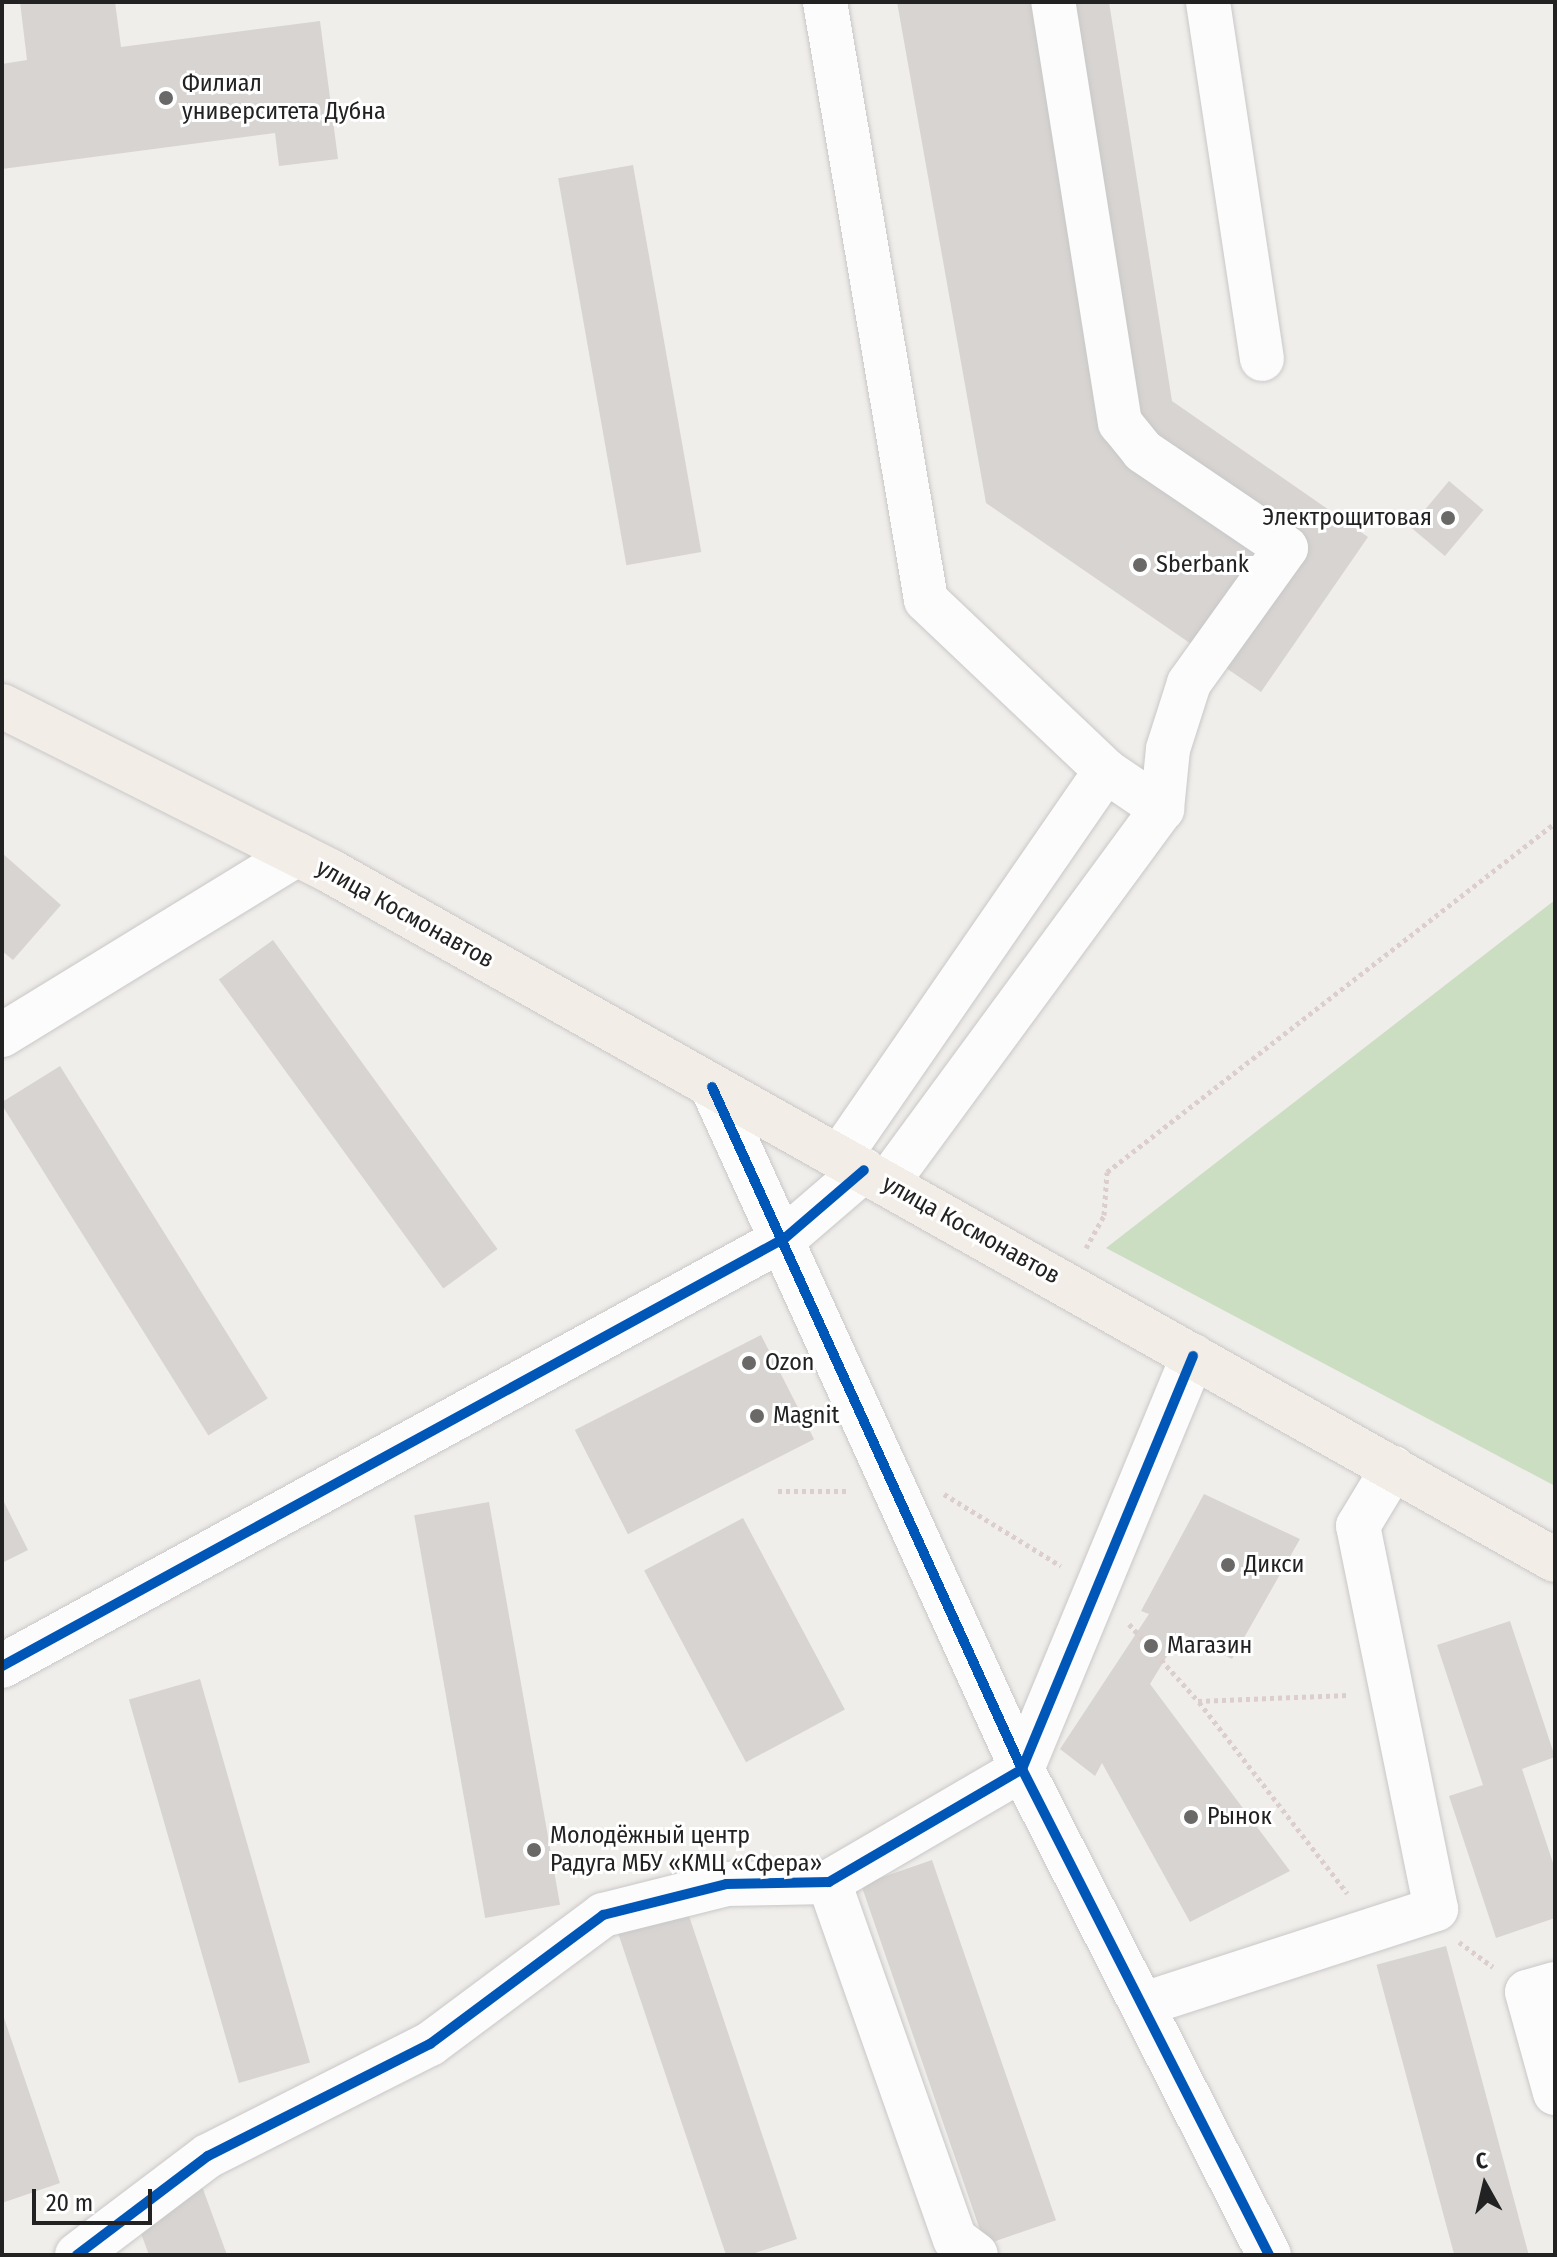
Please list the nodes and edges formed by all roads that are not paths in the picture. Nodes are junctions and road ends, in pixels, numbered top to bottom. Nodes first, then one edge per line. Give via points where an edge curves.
1 (825, 2) edge
2 (1053, 2) edge
3 (1208, 2) edge
4 (1262, 359) dead end
5 (2, 706) edge
6 (1106, 771) junction
7 (1162, 809) junction
8 (297, 854) junction
9 (2, 1035) edge
10 (712, 1087) junction
11 (864, 1169) junction
12 (785, 1238) junction
13 (1193, 1356) junction
14 (1393, 1468) junction
15 (1555, 1560) edge
16 (2, 1666) edge
17 (1022, 1769) junction
18 (829, 1882) junction
19 (1541, 1988) edge
20 (1147, 2003) junction
21 (1555, 2093) edge
22 (77, 2255) edge
23 (976, 2255) edge
24 (1269, 2255) edge

1 - 6 street via 926,600
2 - 7 street via 1120,423 1143,451 1286,548 1189,683 1168,749
3 - 4 street
5 - 8 main road, улица Космонавтов
6 - 7 street
6 - 11 street
7 - 11 street
8 - 9 street
8 - 10 main road, улица Космонавтов
10 - 11 main road, улица Космонавтов
10 - 12 street
11 - 12 street
11 - 13 main road, улица Космонавтов
12 - 16 street
12 - 17 street
13 - 14 main road, улица Космонавтов
13 - 17 street
14 - 15 main road, улица Космонавтов
14 - 20 street via 1358,1526 1436,1909
17 - 18 street
17 - 20 street
18 - 22 street via 726,1884 603,1915 430,2044 208,2156
18 - 23 street via 955,2239
19 - 21 street
20 - 24 street

